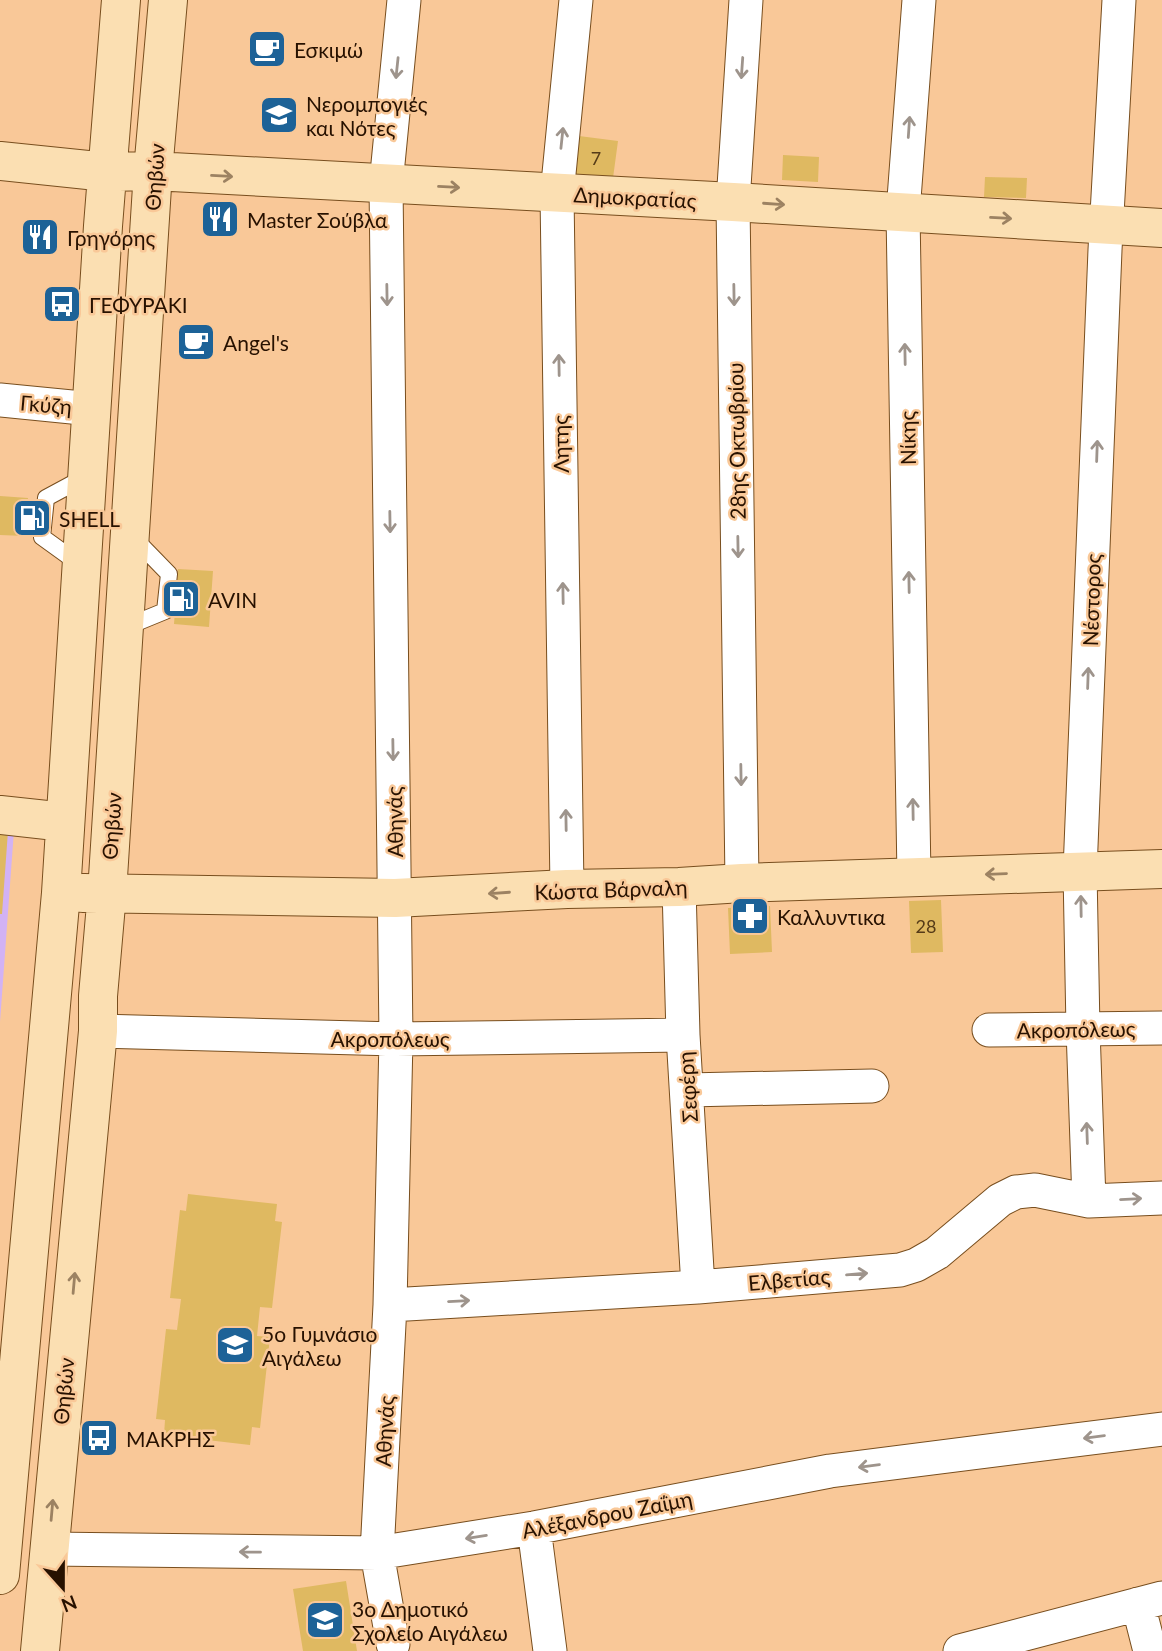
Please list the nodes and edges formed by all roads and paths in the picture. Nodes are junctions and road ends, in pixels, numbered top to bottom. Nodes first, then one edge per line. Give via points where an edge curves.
1 (121, 0) edge
2 (168, 0) edge
3 (404, 0) edge
4 (576, 0) edge
5 (746, 0) edge
6 (919, 0) edge
7 (1119, 0) edge
8 (0, 160) edge
9 (107, 172) junction
10 (153, 172) junction
11 (386, 184) junction
12 (557, 194) junction
13 (733, 202) junction
14 (903, 212) junction
15 (1106, 225) junction
16 (1162, 228) edge
17 (0, 400) edge
18 (92, 409) junction
19 (0, 815) edge
20 (65, 822) junction
21 (1162, 869) edge
22 (1080, 871) junction
23 (914, 877) junction
24 (742, 883) junction
25 (679, 887) junction
26 (567, 889) junction
27 (61, 892) junction
28 (107, 893) junction
29 (395, 898) junction
30 (1083, 1028) junction
31 (1162, 1028) edge
32 (989, 1030) dead end
33 (98, 1031) junction
34 (683, 1035) junction
35 (396, 1039) junction
36 (872, 1086) dead end
37 (688, 1090) junction
38 (1162, 1198) edge
39 (1089, 1201) junction
40 (698, 1287) junction
41 (390, 1305) junction
42 (1162, 1429) edge
43 (7, 1431) edge
44 (534, 1528) junction
45 (49, 1549) junction
46 (377, 1553) junction
47 (0, 1575) edge
48 (1150, 1601) edge
49 (393, 1644) dead end
50 (40, 1651) edge
51 (550, 1651) edge
52 (960, 1651) edge
53 (1150, 1651) edge

1 - 9 main road
2 - 10 main road, Θηβών
3 -> 11 street, Αθηνάς
12 -> 4 street, Λητης
5 -> 13 street, 28ης Οκτωβρίου
14 -> 6 street, Νίκης
7 - 15 street, Νέστορος
8 - 9 main road, Δημοκρατίας
9 - 10 main road, Δημοκρατίας
9 - 18 main road
10 -> 11 main road, Δημοκρατίας
10 - 28 main road, Θηβών
11 -> 12 main road, Δημοκρατίας
11 -> 29 street, Αθηνάς
12 - 13 main road, Δημοκρατίας
26 -> 12 street, Λητης
13 -> 14 main road, Δημοκρατίας
13 -> 24 street, 28ης Οκτωβρίου
14 -> 15 main road, Δημοκρατίας
23 -> 14 street, Νίκης
15 - 16 main road, Δημοκρατίας
22 -> 15 street, Νέστορος
17 - 18 street, Γκύζη
18 - 20 main road
19 - 20 main road
20 - 27 main road
20 - 28 main road
21 - 22 main road, Κώστα Βάρναλη
22 -> 23 main road, Κώστα Βάρναλη
30 -> 22 street, Νέστορος
23 - 24 main road, Κώστα Βάρναλη
24 - 25 main road, Κώστα Βάρναλη
25 - 26 main road, Κώστα Βάρναλη
25 - 34 street, Σεφέρη
26 -> 29 main road, Κώστα Βάρναλη
27 - 28 main road, Κώστα Βάρναλη
27 - 43 main road
28 - 29 main road, Κώστα Βάρναλη
28 - 33 main road, Θηβών
29 - 35 street, Αθηνάς
30 - 31 street, Ακροπόλεως
30 - 32 street, Ακροπόλεως
39 -> 30 street, Νέστορος
33 - 35 street, Ακροπόλεως
45 -> 33 main road, Θηβών
34 - 35 street, Ακροπόλεως
34 - 37 street, Σεφέρη
35 - 41 street, Αθηνάς
36 - 37 street
37 - 40 street, Σεφέρη
39 -> 38 street, Ελβετίας
40 -> 39 street, Ελβετίας via 900,1270 937,1253 1016,1192 1035,1190
41 -> 40 street, Ελβετίας
41 - 46 street, Αθηνάς
42 -> 44 street, Αλέξανδρου Ζαΐμη via 830,1471
43 - 47 main road
44 -> 46 street, Αλέξανδρου Ζαΐμη
44 - 51 street
46 -> 45 street, Αλέξανδρου Ζαΐμη
45 - 50 main road, Θηβών
46 - 49 street, Αθηνάς
48 - 52 street
48 - 53 street

